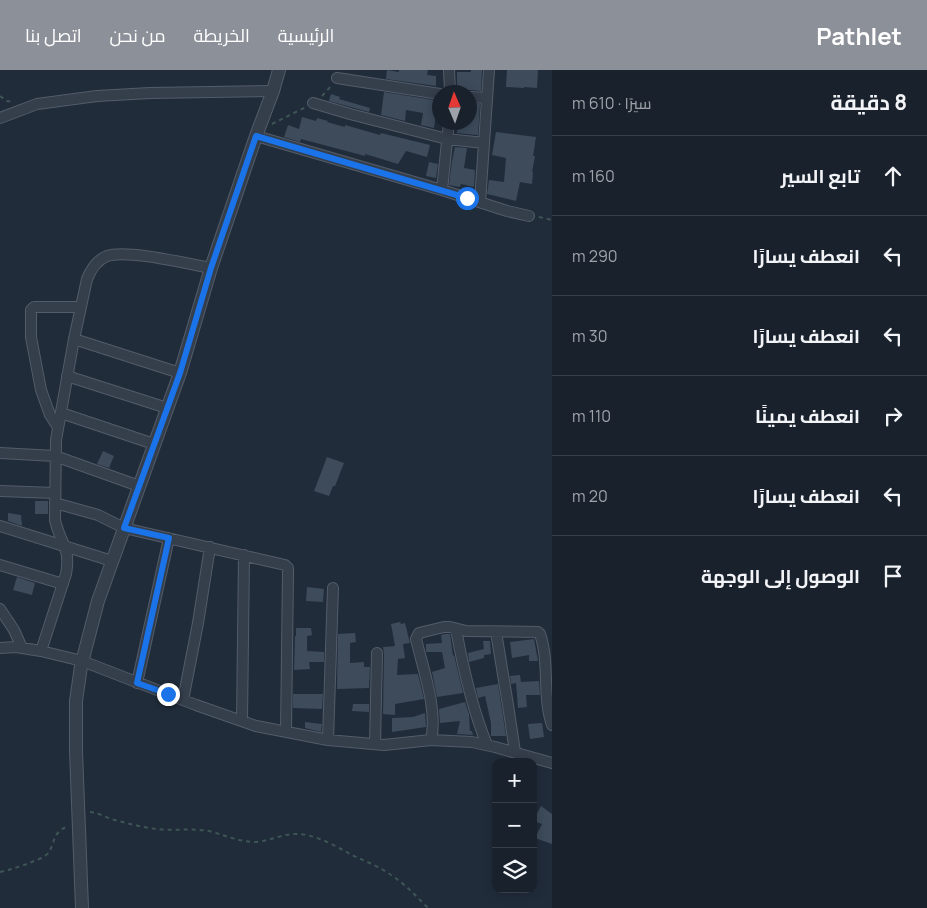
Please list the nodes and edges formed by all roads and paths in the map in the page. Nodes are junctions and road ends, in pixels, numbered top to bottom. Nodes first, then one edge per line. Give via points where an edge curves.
1 (279, 70) edge
2 (449, 70) edge
3 (489, 70) edge
4 (337, 78) dead end
5 (450, 85) edge
6 (273, 91) junction
7 (432, 93) edge
8 (477, 97) edge
9 (487, 98) junction
10 (313, 103) dead end
11 (0, 118) edge
12 (448, 130) edge
13 (256, 136) junction
14 (447, 140) junction
15 (484, 143) junction
16 (442, 190) junction
17 (480, 202) junction
18 (529, 216) joint
19 (552, 220) edge
20 (211, 268) junction
21 (81, 307) junction
22 (74, 339) junction
23 (180, 373) junction
24 (67, 376) junction
25 (167, 408) junction
26 (60, 413) junction
27 (58, 427) junction
28 (154, 444) junction
29 (0, 453) edge
30 (55, 456) junction
31 (139, 486) junction
32 (0, 491) edge
33 (55, 498) junction
34 (0, 526) edge
35 (124, 528) junction
36 (169, 538) junction
37 (65, 546) junction
38 (210, 547) junction
39 (244, 555) junction
40 (112, 561) junction
41 (0, 565) edge
42 (62, 584) junction
43 (333, 588) dead end
44 (2, 613) edge
45 (456, 629) junction
46 (496, 632) junction
47 (0, 648) edge
48 (22, 648) junction
49 (41, 651) junction
50 (376, 653) dead end
51 (82, 661) junction
52 (137, 683) junction
53 (184, 700) junction
54 (242, 721) junction
55 (552, 724) edge
56 (286, 732) junction
57 (328, 740) junction
58 (431, 740) junction
59 (375, 744) junction
60 (486, 745) junction
61 (515, 752) junction
62 (552, 762) edge
63 (79, 811) junction
64 (79, 824) junction
65 (0, 872) edge
66 (82, 908) edge
67 (428, 908) edge

1 - 6 street
2 - 5 street
3 - 9 street
4 - 7 street
6 - 11 street via 97,96 37,104
6 - 13 street
8 - 9 street
9 - 15 street
10 - 14 street
12 - 14 street
13 - 16 street
13 - 20 street
14 - 15 street
14 - 16 street
15 - 17 street
16 - 17 street
17 - 18 street
18 - 19 path
20 - 21 street via 113,254 98,262 90,272
20 - 23 street
21 - 22 street
21 - 27 street via 38,307 31,310 41,390
22 - 23 street
22 - 24 street
23 - 25 street
24 - 25 street
24 - 26 street
25 - 28 street
26 - 27 street
26 - 28 street
27 - 30 street
28 - 31 street
29 - 30 street
30 - 31 street
30 - 33 street
31 - 35 street
32 - 33 street
33 - 35 street
33 - 37 street via 55,520
34 - 37 street
35 - 36 street
35 - 40 street
36 - 38 street
36 - 52 street
37 - 40 street
37 - 42 street via 68,563
38 - 39 street
38 - 53 street
39 - 54 street
39 - 56 street via 288,568
40 - 51 street
41 - 42 street
42 - 49 street
43 - 57 street
44 - 48 street
45 - 46 street
45 - 58 street via 440,627 419,633 416,640 431,705
45 - 60 street via 472,701
46 - 55 street via 540,634
46 - 61 street
47 - 48 street
48 - 49 street
49 - 51 street
50 - 59 street
51 - 52 street
51 - 63 street via 76,701
52 - 53 street
53 - 54 street
54 - 56 street
56 - 57 street
57 - 59 street
58 - 59 street
58 - 60 street
60 - 61 street
61 - 62 street
63 - 64 street
63 - 67 path via 94,812 141,826 204,831 244,841 256,842 298,834 310,836 390,874
64 - 65 path via 62,828 44,856 22,867
64 - 66 street

